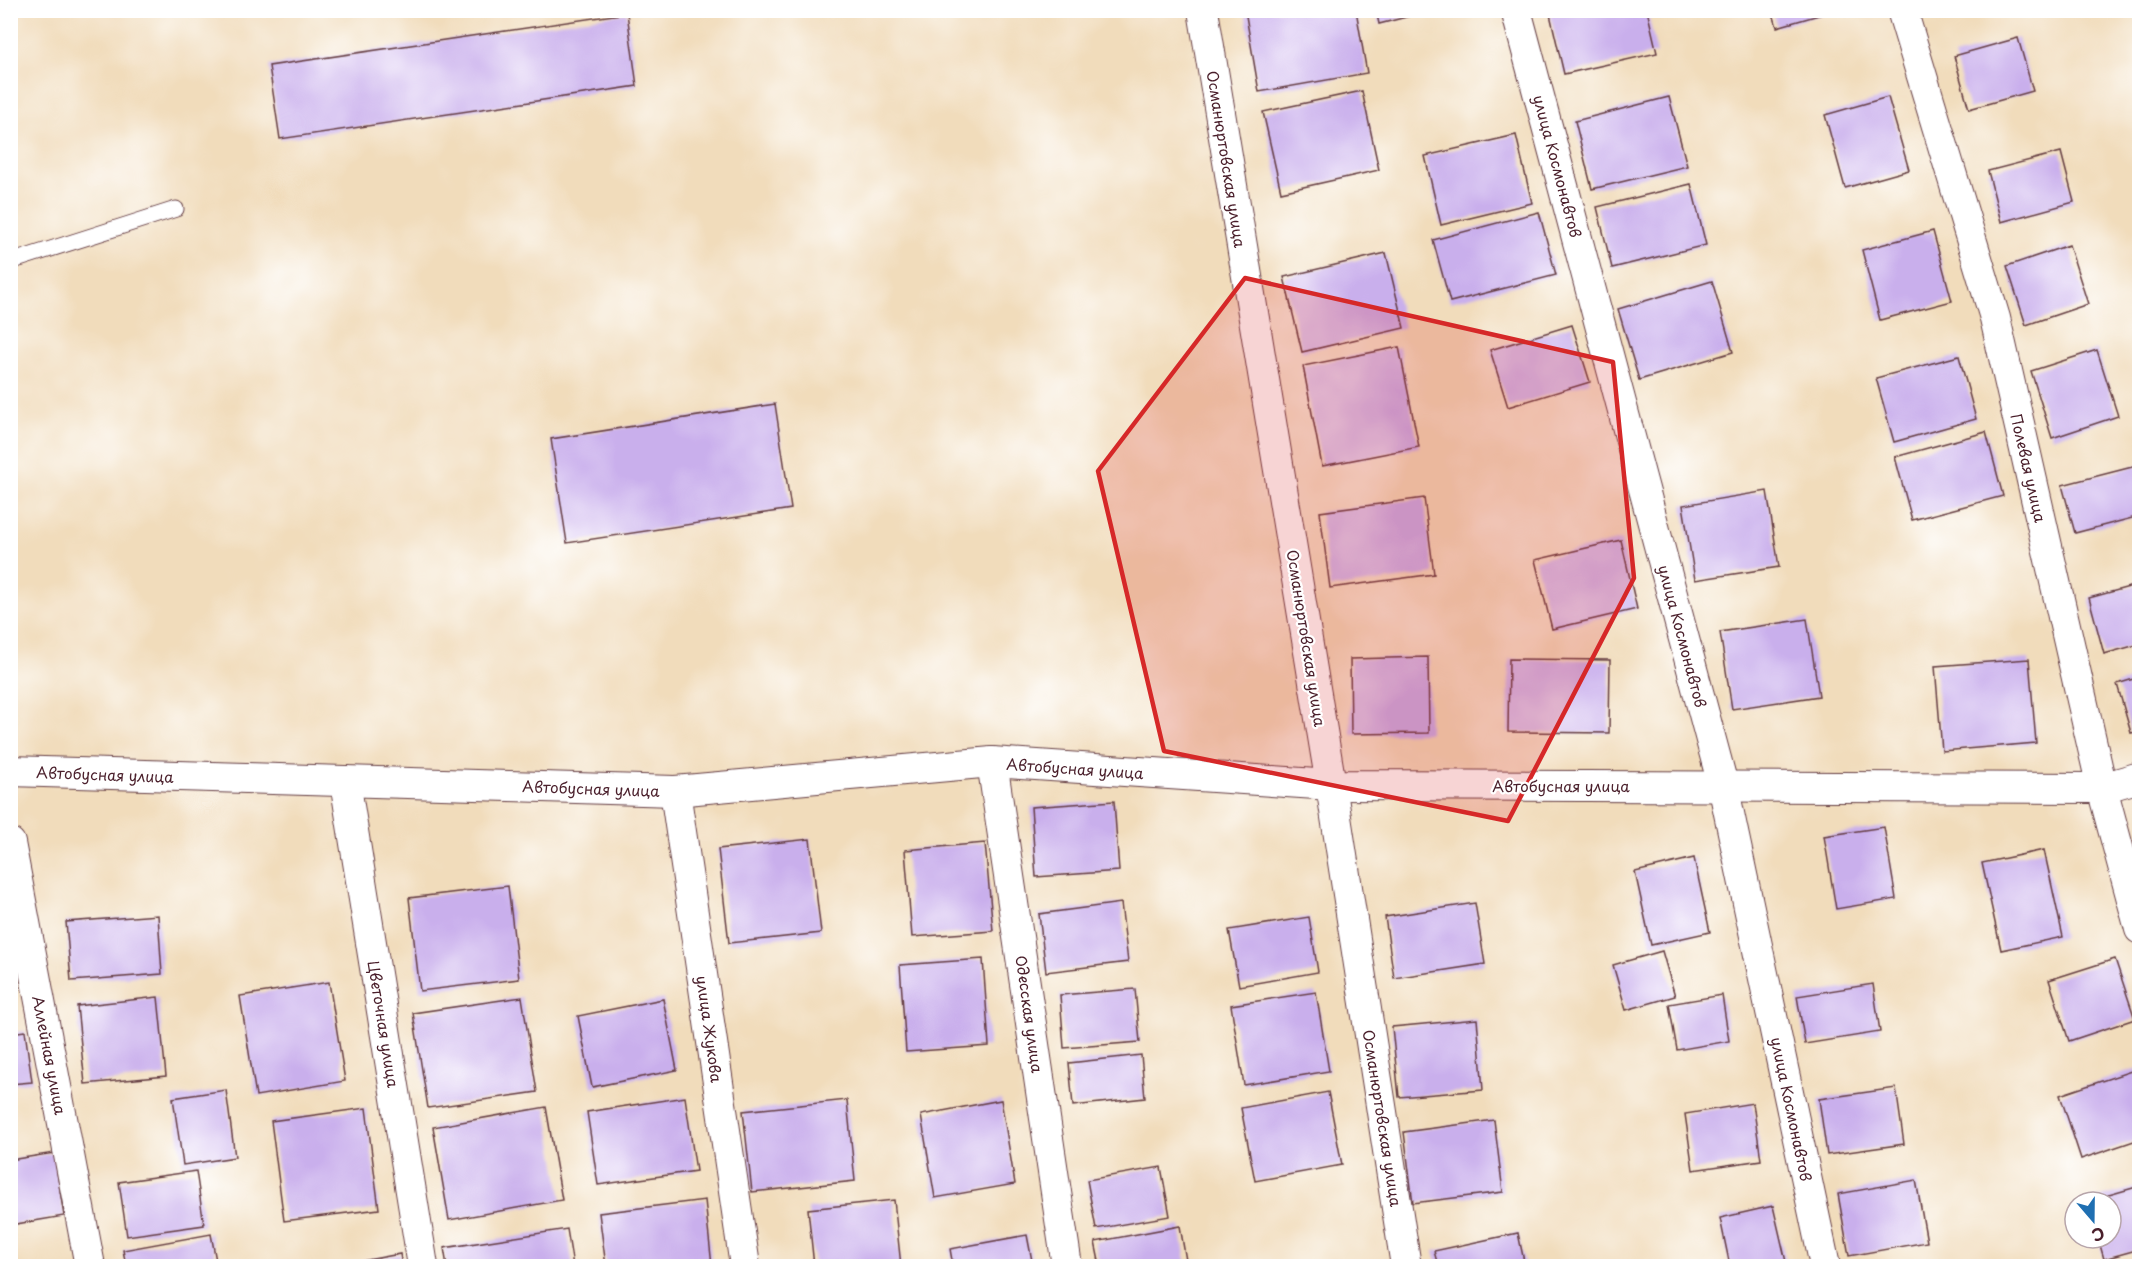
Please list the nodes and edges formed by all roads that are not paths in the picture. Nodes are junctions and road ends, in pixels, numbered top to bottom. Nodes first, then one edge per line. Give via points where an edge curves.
1 (1203, 10) edge
2 (1516, 10) edge
3 (1902, 10) edge
4 (176, 209) dead end
5 (10, 262) edge
6 (992, 762) junction
7 (10, 771) edge
8 (2139, 777) edge
9 (345, 781) junction
10 (1331, 785) junction
11 (1723, 785) junction
12 (2102, 788) junction
13 (675, 791) junction
14 (10, 843) edge
15 (2139, 929) edge
16 (90, 1266) edge
17 (423, 1266) edge
18 (745, 1266) edge
19 (1067, 1266) edge
20 (1406, 1266) edge
21 (1825, 1266) edge

1 - 10 street, Османюртовская улица
2 - 11 street, улица Космонавтов
3 - 12 street, Полевая улица via 1995,318
4 - 5 lane
6 - 10 street, Автобусная улица
6 - 13 street, Автобусная улица
6 - 19 street, Одесская улица
7 - 9 street, Автобусная улица
8 - 12 street, Автобусная улица
9 - 13 street, Автобусная улица
9 - 17 street, Цветочная улица
10 - 11 street, Автобусная улица
10 - 20 street, Османюртовская улица
11 - 12 street, Автобусная улица
11 - 21 street, улица Космонавтов
12 - 15 street, Полевая улица
13 - 18 street, улица Жукова
14 - 16 street, Аллейная улица

